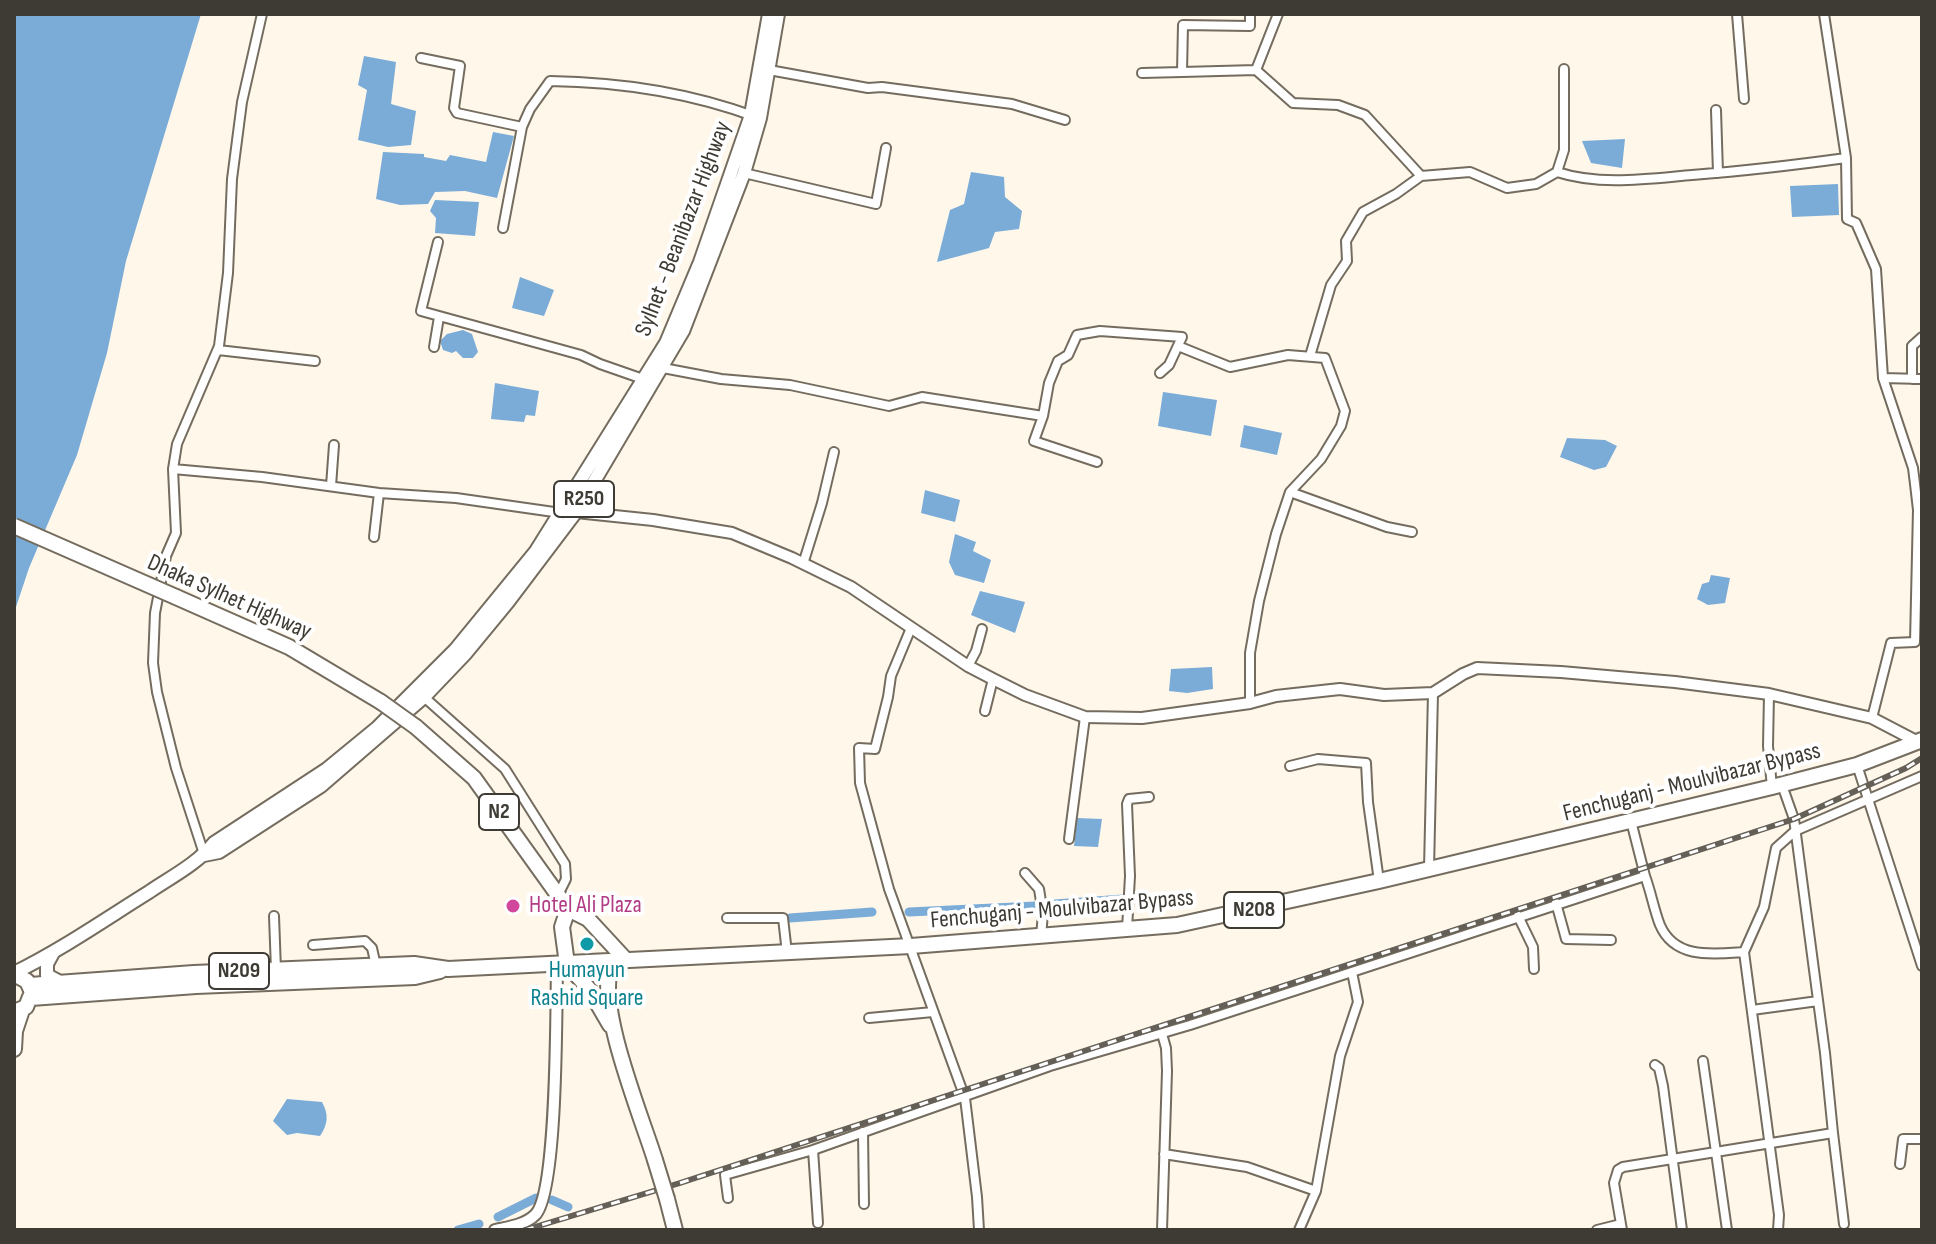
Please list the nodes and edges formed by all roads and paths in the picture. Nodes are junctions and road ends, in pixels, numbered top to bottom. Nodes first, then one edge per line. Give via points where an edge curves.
1 (262, 14) edge
2 (769, 14) edge
3 (778, 14) edge
4 (1250, 14) edge
5 (1278, 14) edge
6 (1737, 14) edge
7 (1824, 14) edge
8 (421, 58) dead end
9 (1564, 69) dead end
10 (769, 70) junction
11 (1256, 70) junction
12 (1182, 72) junction
13 (1142, 73) dead end
14 (1744, 99) dead end
15 (1716, 110) dead end
16 (756, 117) junction
17 (1065, 120) dead end
18 (522, 127) junction
19 (886, 148) dead end
20 (1846, 158) junction
21 (1557, 172) junction
22 (744, 173) junction
23 (1718, 173) junction
24 (1421, 176) junction
25 (503, 228) dead end
26 (438, 242) dead end
27 (439, 317) junction
28 (1922, 337) edge
29 (1178, 346) junction
30 (434, 347) dead end
31 (218, 350) junction
32 (1310, 356) junction
33 (315, 361) dead end
34 (663, 368) junction
35 (1160, 373) dead end
36 (1883, 378) junction
37 (643, 379) junction
38 (1917, 379) edge
39 (1043, 416) junction
40 (334, 445) dead end
41 (834, 452) dead end
42 (1097, 462) dead end
43 (173, 469) junction
44 (1919, 483) edge
45 (331, 486) junction
46 (1290, 492) junction
47 (379, 493) junction
48 (576, 512) junction
49 (560, 513) junction
50 (14, 526) edge
51 (1412, 532) dead end
52 (374, 537) dead end
53 (803, 564) junction
54 (911, 628) junction
55 (982, 629) dead end
56 (968, 666) junction
57 (993, 679) junction
58 (1433, 693) junction
59 (1769, 694) junction
60 (424, 697) junction
61 (1250, 703) junction
62 (985, 711) dead end
63 (1085, 717) junction
64 (1872, 718) junction
65 (1920, 741) edge
66 (1857, 765) junction
67 (1290, 766) dead end
68 (1922, 776) edge
69 (1777, 786) junction
70 (1149, 797) dead end
71 (1868, 800) junction
72 (1631, 821) junction
73 (1795, 831) junction
74 (1069, 839) dead end
75 (204, 855) junction
76 (1429, 869) junction
77 (1025, 873) dead end
78 (1645, 876) junction
79 (1379, 881) junction
80 (559, 893) junction
81 (1556, 903) junction
82 (568, 909) junction
83 (274, 916) dead end
84 (1518, 916) junction
85 (727, 918) dead end
86 (1127, 929) junction
87 (1041, 936) junction
88 (1611, 940) dead end
89 (313, 945) dead end
90 (911, 946) junction
91 (1744, 952) junction
92 (53, 953) junction
93 (787, 954) junction
94 (625, 959) junction
95 (562, 964) junction
96 (376, 966) junction
97 (1922, 966) edge
98 (448, 969) junction
99 (1534, 969) dead end
100 (276, 970) junction
101 (1352, 972) junction
102 (14, 974) edge
103 (60, 982) junction
104 (31, 992) junction
105 (1818, 1001) junction
106 (1752, 1010) junction
107 (18, 1011) edge
108 (933, 1012) junction
109 (869, 1018) dead end
110 (615, 1033) junction
111 (1162, 1034) junction
112 (14, 1049) edge
113 (1703, 1061) dead end
114 (1655, 1065) dead end
115 (965, 1098) junction
116 (863, 1132) junction
117 (1833, 1133) junction
118 (1922, 1139) edge
119 (1768, 1145) junction
120 (813, 1150) junction
121 (1717, 1153) junction
122 (1164, 1154) junction
123 (1672, 1159) junction
124 (1900, 1164) dead end
125 (1316, 1191) junction
126 (728, 1198) dead end
127 (864, 1204) dead end
128 (818, 1223) dead end
129 (1844, 1224) dead end
130 (1621, 1227) edge
131 (495, 1230) edge
132 (675, 1230) edge
133 (979, 1230) edge
134 (1162, 1230) edge
135 (1299, 1230) edge
136 (1597, 1230) edge
137 (1682, 1230) edge
138 (1727, 1230) edge
139 (1778, 1230) edge

1 - 31 street via 232,179
2 - 16 main road, Sylhet - Beanibazar Highway / R250
3 - 10 main road, Sylhet - Beanibazar Highway / R250
4 - 12 street via 1250,26 1183,25
5 - 11 street
6 - 14 street
7 - 20 street
8 - 18 street via 460,66 457,113
9 - 21 street via 1564,150
10 - 16 main road, Sylhet - Beanibazar Highway / R250
10 - 17 street via 868,88 1012,104
11 - 12 street
11 - 24 street via 1293,103 1338,105 1365,115
12 - 13 street
15 - 23 street
16 - 18 street via 712,102 632,88 550,81
16 - 22 main road, Sylhet - Beanibazar Highway / R250
16 - 37 main road, Sylhet - Beanibazar Highway / R250 via 666,343
18 - 25 street
19 - 22 street via 876,204
20 - 23 street
20 - 36 street via 1847,219 1857,225 1876,269
21 - 23 street via 1580,179 1641,180
21 - 24 street via 1536,184 1507,188 1470,172
22 - 34 main road, Sylhet - Beanibazar Highway / R250 via 683,331
24 - 32 street via 1363,212 1346,241 1347,261 1331,285
26 - 27 street via 420,309
27 - 30 street
27 - 37 street via 581,355
28 - 38 street via 1912,346
29 - 32 street via 1230,367
29 - 35 street
29 - 39 street via 1182,337 1100,331 1077,335 1068,355 1058,361
31 - 33 street
31 - 43 street via 177,444
32 - 46 street via 1325,358 1345,411 1321,459
34 - 39 street via 790,385 889,406 922,397
34 - 48 main road, Sylhet - Beanibazar Highway / R250
36 - 38 street
36 - 44 street
37 - 49 main road, Sylhet - Beanibazar Highway / R250
39 - 42 street via 1034,441
40 - 45 street
41 - 53 street
43 - 45 street
43 - 75 street via 176,533 160,579 153,663 172,754
44 - 64 street via 1915,642 1891,643
45 - 47 street
46 - 51 street
46 - 61 street via 1259,601 1250,653
47 - 49 street
47 - 52 street
48 - 49 street
48 - 53 street via 732,533
48 - 60 main road, Sylhet - Beanibazar Highway / R250 via 483,633
49 - 75 main road, Sylhet - Beanibazar Highway / R250 via 501,596 377,728
50 - 80 highway, Dhaka Sylhet Highway / N2, bridge via 289,647 381,702 474,778
53 - 54 street via 851,587
54 - 56 street
54 - 90 street via 891,676 875,749 859,748 860,783
55 - 56 street
56 - 57 street
57 - 62 street
57 - 63 street
58 - 59 street via 1477,668 1647,679
58 - 61 street via 1384,695 1340,689
58 - 76 street
59 - 64 street
59 - 69 street via 1767,735
60 - 75 main road, Sylhet - Beanibazar Highway / R250 via 321,786 219,852
60 - 80 street via 505,769 565,864 566,879
61 - 63 street via 1142,718
63 - 74 street
64 - 65 street
65 - 66 highway, Fenchuganj - Moulvibazar Bypass / N208
66 - 69 highway, Fenchuganj - Moulvibazar Bypass / N208
66 - 71 street
67 - 79 street via 1318,759 1366,763
68 - 71 street
69 - 72 highway, Fenchuganj - Moulvibazar Bypass / N208
69 - 73 street
70 - 86 street via 1129,799 1127,804
71 - 73 street
71 - 97 street
72 - 76 highway, Fenchuganj - Moulvibazar Bypass / N208
72 - 78 street
73 - 91 street via 1776,848 1764,907
73 - 105 street
75 - 92 main road, R250
76 - 79 highway, Fenchuganj - Moulvibazar Bypass / N208
77 - 87 street via 1039,889
78 - 81 street
78 - 91 street via 1660,926 1670,940 1704,954
79 - 86 highway, Fenchuganj - Moulvibazar Bypass / N208 via 1236,914
80 - 82 highway, N2
81 - 84 street
81 - 88 street via 1566,939
82 - 94 highway, N2 via 588,919
82 - 95 highway via 562,927
83 - 100 street
84 - 99 street via 1533,947
84 - 101 street
85 - 93 street via 783,918
86 - 87 highway, Fenchuganj - Moulvibazar Bypass / N208
87 - 90 highway, Fenchuganj - Moulvibazar Bypass / N208
89 - 96 street via 365,941
90 - 93 highway, Fenchuganj - Moulvibazar Bypass / N208
90 - 108 street
91 - 106 street
92 - 102 main road, R250
92 - 103 main road via 47,975
92 - 104 main road, R250 via 38,970
93 - 94 highway, Fenchuganj - Moulvibazar Bypass / N208
94 - 95 highway, Fenchuganj - Moulvibazar Bypass / N208
94 - 110 highway via 608,975
95 - 98 highway, N209
95 - 110 highway via 589,989
95 - 131 street via 545,1194 536,1214
96 - 98 highway, N209
96 - 100 highway, N209
98 - 104 highway, N209 via 415,977
100 - 103 highway, N209
101 - 111 street
101 - 125 street via 1358,1002 1340,1056
102 - 104 highway via 23,977
103 - 104 highway, N209
104 - 107 highway
105 - 106 street
105 - 117 street
106 - 119 street
107 - 112 highway
108 - 109 street
108 - 115 street
110 - 132 highway, bridge
111 - 115 street via 1050,1066
111 - 122 street via 1167,1071
113 - 121 street
114 - 123 street via 1663,1086
115 - 116 street
115 - 133 street
116 - 120 street
116 - 127 street
117 - 119 street
117 - 129 street
118 - 124 street via 1903,1139
119 - 121 street
119 - 139 street
120 - 126 street via 725,1175
120 - 128 street
121 - 123 street
121 - 138 street
122 - 125 street via 1247,1167
122 - 134 street
123 - 130 street via 1618,1170 1614,1183
123 - 137 street
125 - 135 street
130 - 136 street

